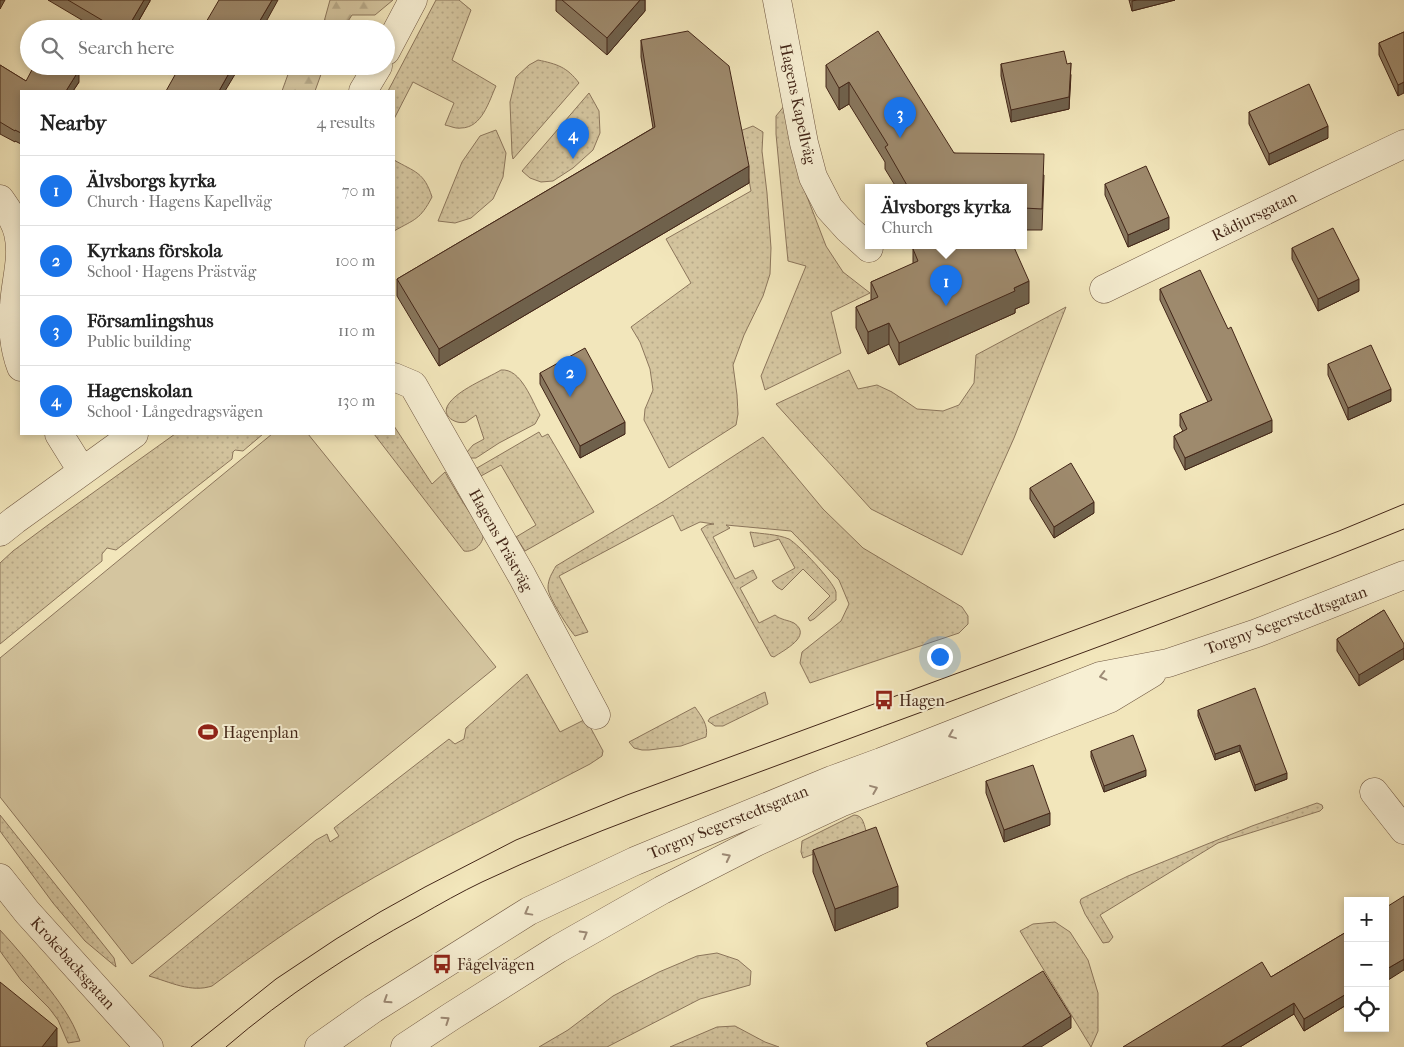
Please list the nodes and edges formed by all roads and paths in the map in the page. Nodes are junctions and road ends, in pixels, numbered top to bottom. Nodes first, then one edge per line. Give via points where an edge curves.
1 (413, 0) edge
2 (776, 0) edge
3 (395, 34) edge
4 (373, 75) edge
5 (364, 90) edge
6 (1404, 144) edge
7 (0, 199) edge
8 (865, 244) edge
9 (20, 258) edge
10 (20, 258) edge
11 (1104, 289) dead end
12 (20, 364) edge
13 (395, 377) edge
14 (60, 435) edge
15 (133, 435) edge
16 (82, 471) junction
17 (0, 532) edge
18 (1404, 575) edge
19 (1168, 663) junction
20 (596, 716) dead end
21 (1374, 792) dead end
22 (1404, 830) edge
23 (0, 878) edge
24 (149, 1047) edge
25 (319, 1047) edge
26 (405, 1047) edge

1 - 3 street
2 - 8 street, Hagens Kapellväg via 813,177 829,208
4 - 5 street
6 - 11 street, Rådjursgatan
7 - 9 street via 11,214 18,233
10 - 12 street via 14,307 16,354
13 - 20 street, Hagens Prästväg via 413,385 522,576
14 - 16 street
15 - 16 street
16 - 17 street
18 - 19 street, Torgny Segerstedtsgatan via 1257,633
19 -> 25 street, Torgny Segerstedtsgatan via 1100,676 634,860 529,911 373,1009
26 -> 19 street, Torgny Segerstedtsgatan via 558,949 662,890 763,839 840,803 1109,699
21 - 22 street
23 - 24 street, Krokebacksgatan

